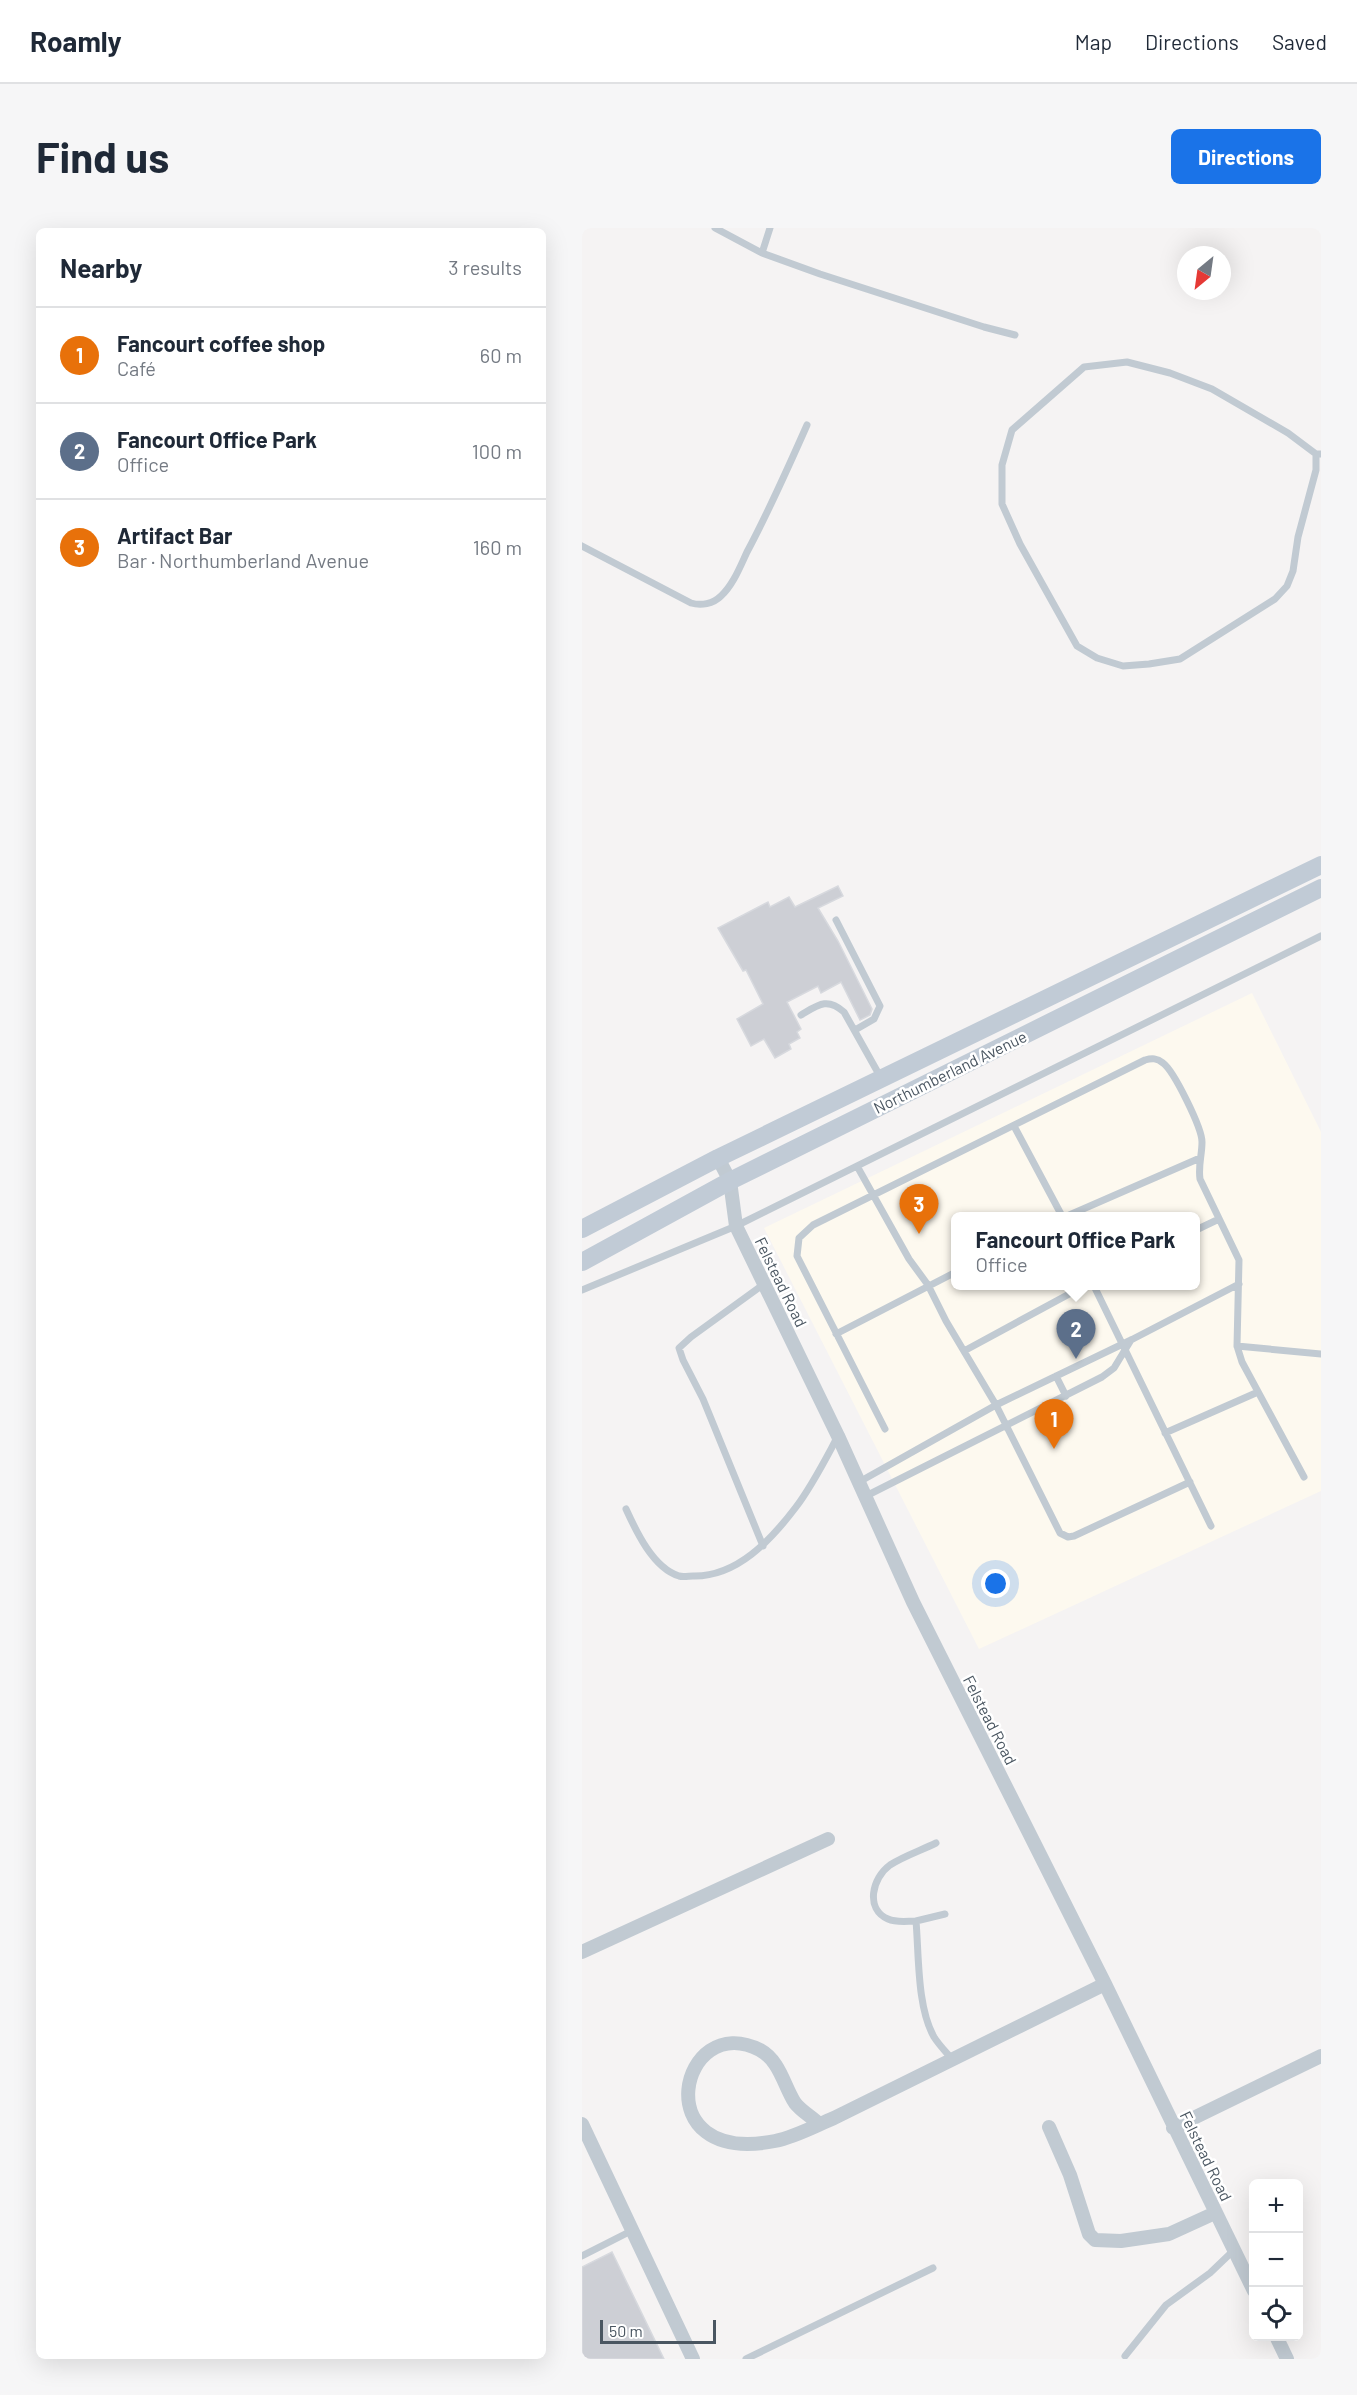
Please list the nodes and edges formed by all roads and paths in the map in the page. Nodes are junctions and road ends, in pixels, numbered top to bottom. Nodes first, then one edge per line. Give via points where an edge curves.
1 (715, 228) edge
2 (770, 228) edge
3 (725, 230) edge
4 (762, 253) junction
5 (1015, 335) dead end
6 (807, 425) dead end
7 (1318, 454) edge
8 (582, 546) edge
9 (1321, 866) edge
10 (1321, 888) edge
11 (836, 920) dead end
12 (1321, 936) edge
13 (801, 1015) dead end
14 (855, 1030) junction
15 (881, 1078) junction
16 (1014, 1126) junction
17 (718, 1158) junction
18 (1200, 1158) junction
19 (856, 1166) junction
20 (730, 1181) junction
21 (872, 1196) junction
22 (1060, 1212) edge
23 (1076, 1212) edge
24 (1219, 1219) junction
25 (736, 1226) junction
26 (1200, 1228) edge
27 (582, 1229) edge
28 (582, 1262) edge
29 (951, 1274) edge
30 (764, 1284) junction
31 (1239, 1284) junction
32 (928, 1286) junction
33 (582, 1290) edge
34 (1077, 1290) edge
35 (1096, 1290) edge
36 (836, 1334) junction
37 (1237, 1346) junction
38 (1123, 1349) junction
39 (964, 1351) junction
40 (1321, 1354) edge
41 (1056, 1376) junction
42 (1258, 1392) junction
43 (1066, 1396) junction
44 (996, 1405) junction
45 (1007, 1425) junction
46 (885, 1430) dead end
47 (1165, 1433) junction
48 (838, 1436) junction
49 (1304, 1477) dead end
50 (860, 1482) junction
51 (1190, 1482) junction
52 (866, 1496) junction
53 (626, 1509) dead end
54 (1211, 1526) dead end
55 (763, 1546) junction
56 (828, 1839) dead end
57 (936, 1843) dead end
58 (945, 1914) dead end
59 (916, 1921) junction
60 (582, 1952) edge
61 (1105, 1984) junction
62 (1321, 2056) edge
63 (952, 2059) junction
64 (582, 2124) edge
65 (819, 2124) junction
66 (1049, 2127) dead end
67 (1173, 2128) junction
68 (1215, 2213) junction
69 (633, 2230) junction
70 (1233, 2248) junction
71 (582, 2256) edge
72 (933, 2268) dead end
73 (1252, 2287) edge
74 (1278, 2341) edge
75 (1125, 2356) dead end
76 (693, 2359) edge
77 (746, 2359) edge
78 (1287, 2359) edge

1 - 3 lane
2 - 4 lane
3 - 4 lane
4 - 5 lane via 896,300
6 - 8 lane via 732,583 710,603 691,603
7 - 7 lane via 1287,586 1275,599 1179,658 1149,664 1123,666 1097,658 1077,646 1002,504 1002,465 1011,430 1084,367 1127,362 1170,373 1212,389
9 - 15 main road, Northumberland Avenue
10 - 20 main road, Northumberland Avenue
11 - 14 lane via 880,1006 874,1019
12 - 19 lane
13 - 14 lane via 821,1004 835,1004
14 - 15 lane
15 - 17 main road, Northumberland Avenue
16 - 18 lane via 1153,1058 1167,1067 1185,1098 1200,1132
16 - 21 lane
16 - 22 lane
17 - 20 street, Felstead Road
17 - 27 main road, Northumberland Avenue
18 - 23 lane
18 - 24 lane via 1200,1179
19 - 21 lane
19 - 25 lane
20 - 25 street, Felstead Road
20 - 28 main road, Northumberland Avenue
21 - 32 lane
21 - 36 lane via 813,1225 799,1238 797,1256
24 - 26 lane
24 - 31 lane via 1239,1260
25 - 30 street, Felstead Road
25 - 33 lane
29 - 32 lane
30 - 48 street, Felstead Road
30 - 55 lane via 679,1348
31 - 37 lane
31 - 38 lane via 1131,1341
32 - 36 lane
32 - 39 lane
34 - 39 lane
35 - 38 lane
36 - 46 lane
37 - 40 lane
37 - 42 lane
38 - 41 lane
38 - 43 lane via 1114,1368
38 - 47 lane
39 - 44 lane
41 - 43 lane
41 - 44 lane
42 - 47 lane
42 - 49 lane
43 - 45 lane
44 - 45 lane
44 - 50 lane
45 - 51 lane via 1056,1527 1068,1537
45 - 52 lane
47 - 51 lane
48 - 50 street, Felstead Road
48 - 55 lane via 796,1506
50 - 52 street, Felstead Road
51 - 54 lane
52 - 61 street, Felstead Road via 913,1602
53 - 55 lane via 651,1555 679,1576 719,1573
56 - 60 street
57 - 59 lane via 889,1866 874,1887 874,1905 881,1915 891,1920
58 - 59 lane
59 - 63 lane via 923,2003 934,2038
61 - 63 street
61 - 67 street, Felstead Road
62 - 67 street
63 - 65 street
64 - 69 street
65 - 65 street via 777,2141 748,2144 717,2140 699,2128 687,2103 690,2075 702,2057 719,2045 740,2044 761,2051 775,2063 796,2104
66 - 68 street via 1089,2234 1095,2240 1114,2242 1169,2234
67 - 68 street, Felstead Road
68 - 70 street, Felstead Road
69 - 71 lane
69 - 76 street
70 - 73 street, Felstead Road
70 - 75 lane via 1234,2253 1166,2306
72 - 77 lane
74 - 78 street

